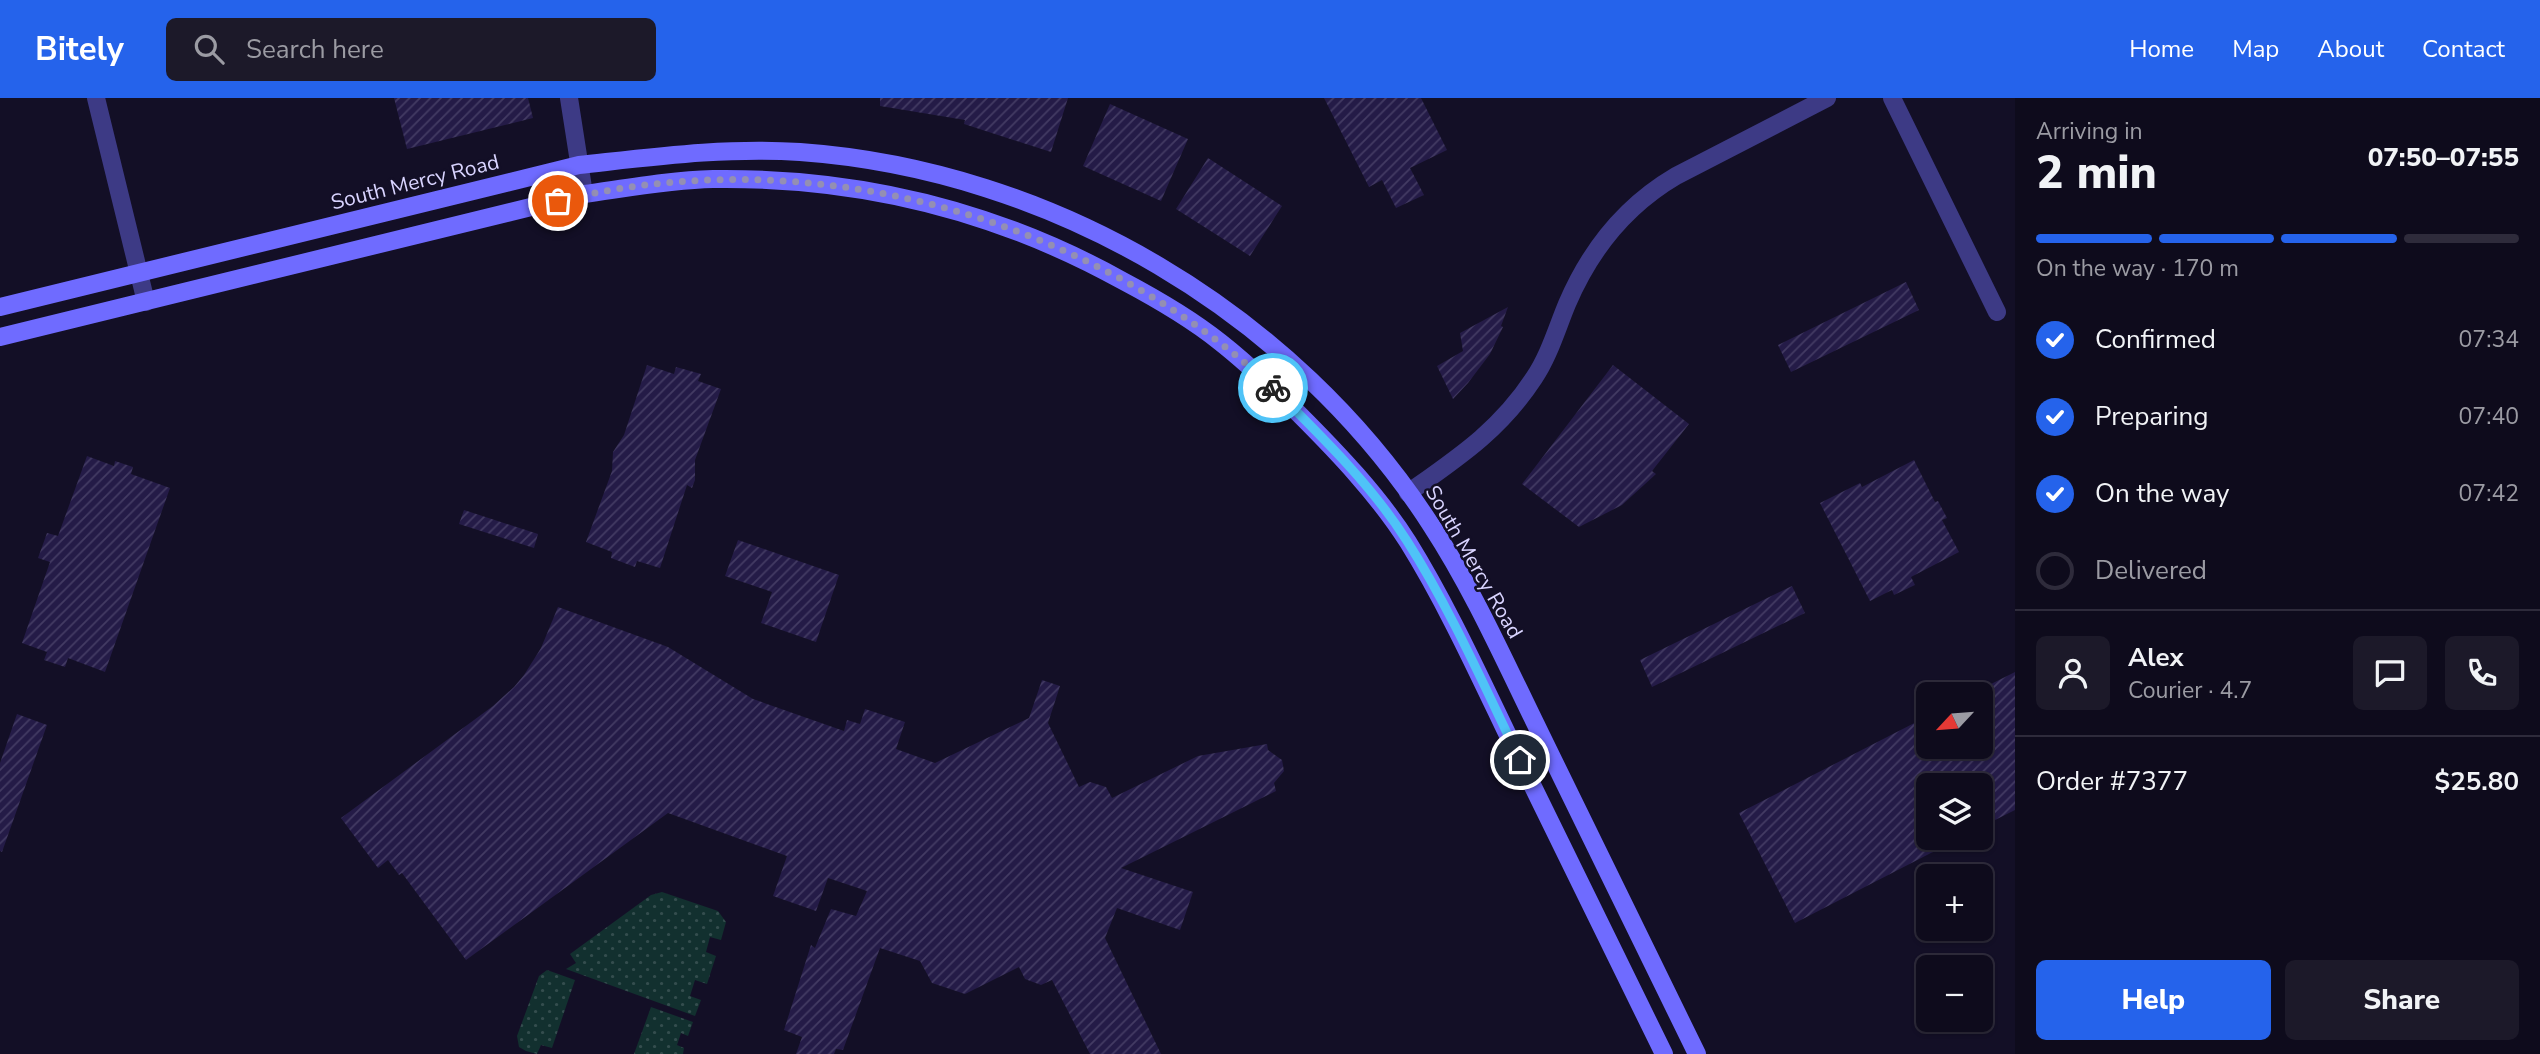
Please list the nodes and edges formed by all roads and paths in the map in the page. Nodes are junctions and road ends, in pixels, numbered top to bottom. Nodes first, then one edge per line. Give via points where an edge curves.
1 (96, 98) edge
2 (569, 98) edge
3 (1827, 98) edge
4 (1892, 98) edge
5 (579, 165) junction
6 (584, 194) junction
7 (139, 273) junction
8 (146, 302) junction
9 (0, 307) edge
10 (1997, 312) dead end
11 (0, 337) edge
12 (1408, 492) junction
13 (1386, 510) junction
14 (1664, 1054) edge
15 (1697, 1054) edge

1 - 7 street
2 - 5 street
3 - 12 street via 1676,176 1621,218 1579,275 1536,375 1511,410 1495,428
4 - 10 street
5 - 6 street
5 - 7 main road, South Mercy Road
5 - 12 main road, South Mercy Road via 710,151 800,152 948,178 1058,216 1130,250 1237,317 1344,413
6 - 8 main road
6 - 13 main road via 710,179 799,182 930,203 1022,232 1142,291 1221,343 1312,427
7 - 8 street
7 - 9 main road, South Mercy Road
8 - 11 main road
12 - 13 main road
12 - 15 main road, South Mercy Road via 1483,618
13 - 14 main road via 1429,580

